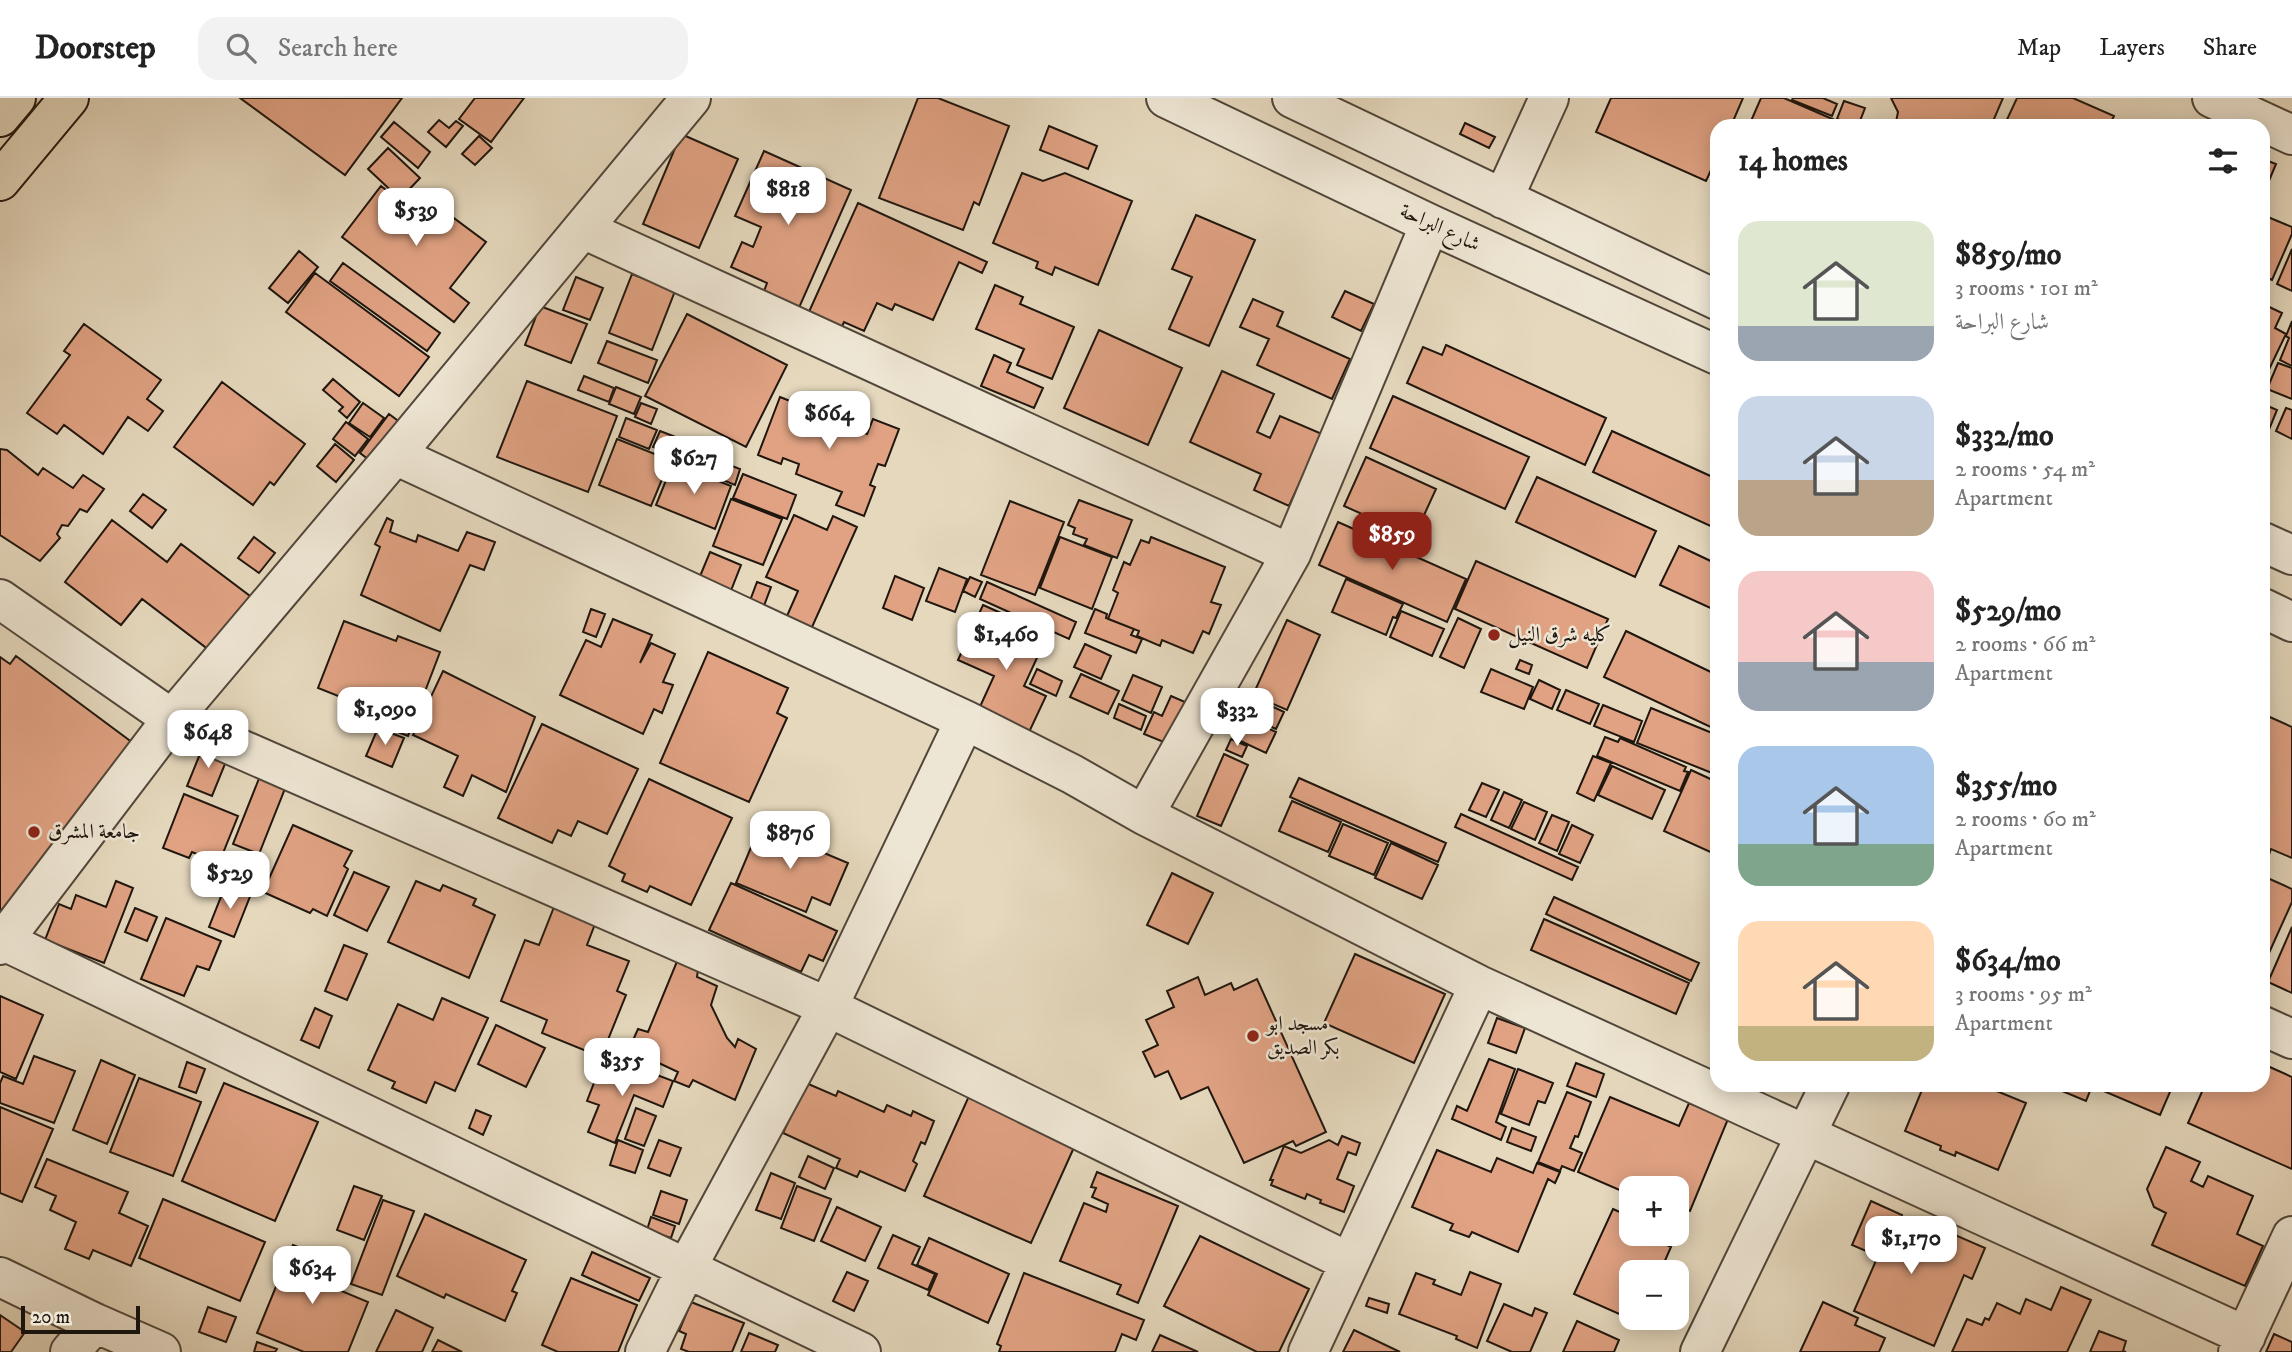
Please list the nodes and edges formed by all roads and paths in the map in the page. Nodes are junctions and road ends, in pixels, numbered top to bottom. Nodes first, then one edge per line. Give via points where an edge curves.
1 (16, 98) edge
2 (69, 98) edge
3 (691, 98) edge
4 (1166, 98) edge
5 (1292, 98) edge
6 (1549, 98) edge
7 (2212, 98) edge
8 (0, 117) edge
9 (2285, 120) edge
10 (0, 181) edge
11 (1503, 199) junction
12 (1430, 224) junction
13 (583, 229) junction
14 (1710, 297) edge
15 (1710, 352) edge
16 (395, 456) junction
17 (2270, 545) edge
18 (1291, 554) junction
19 (2292, 555) edge
20 (0, 599) edge
21 (2270, 611) edge
22 (2292, 622) edge
23 (172, 719) junction
24 (965, 720) junction
25 (1144, 815) junction
26 (2, 943) edge
27 (1479, 985) junction
28 (828, 1007) junction
29 (2270, 1029) edge
30 (2292, 1039) edge
31 (1710, 1091) edge
32 (1712, 1092) edge
33 (1827, 1092) edge
34 (1806, 1135) junction
35 (2292, 1236) edge
36 (1349, 1262) junction
37 (687, 1267) junction
38 (0, 1277) edge
39 (95, 1323) junction
40 (2242, 1344) edge
41 (70, 1352) edge
42 (161, 1352) edge
43 (645, 1352) edge
44 (861, 1352) edge
45 (1308, 1352) edge
46 (1700, 1352) edge

1 - 8 main road
2 - 10 main road
3 - 13 street
4 - 12 street, شارع البراحة
5 - 11 street
6 - 11 street
7 - 9 street
11 - 14 street
12 - 15 street, شارع البراحة
12 - 18 street
13 - 16 street
13 - 18 street
16 - 23 street
16 - 24 street
17 - 19 street
18 - 25 street
20 - 23 street
21 - 22 street
23 - 26 street
23 - 28 street
24 - 25 street
24 - 28 street
25 - 27 street
26 - 37 street
27 - 31 street
27 - 36 street
28 - 36 street
28 - 37 street
29 - 30 street
32 - 34 street
33 - 34 street
34 - 40 street
34 - 46 street
35 - 40 street
36 - 45 street
37 - 43 street
37 - 44 street
38 - 39 street
39 - 41 street
39 - 42 street

